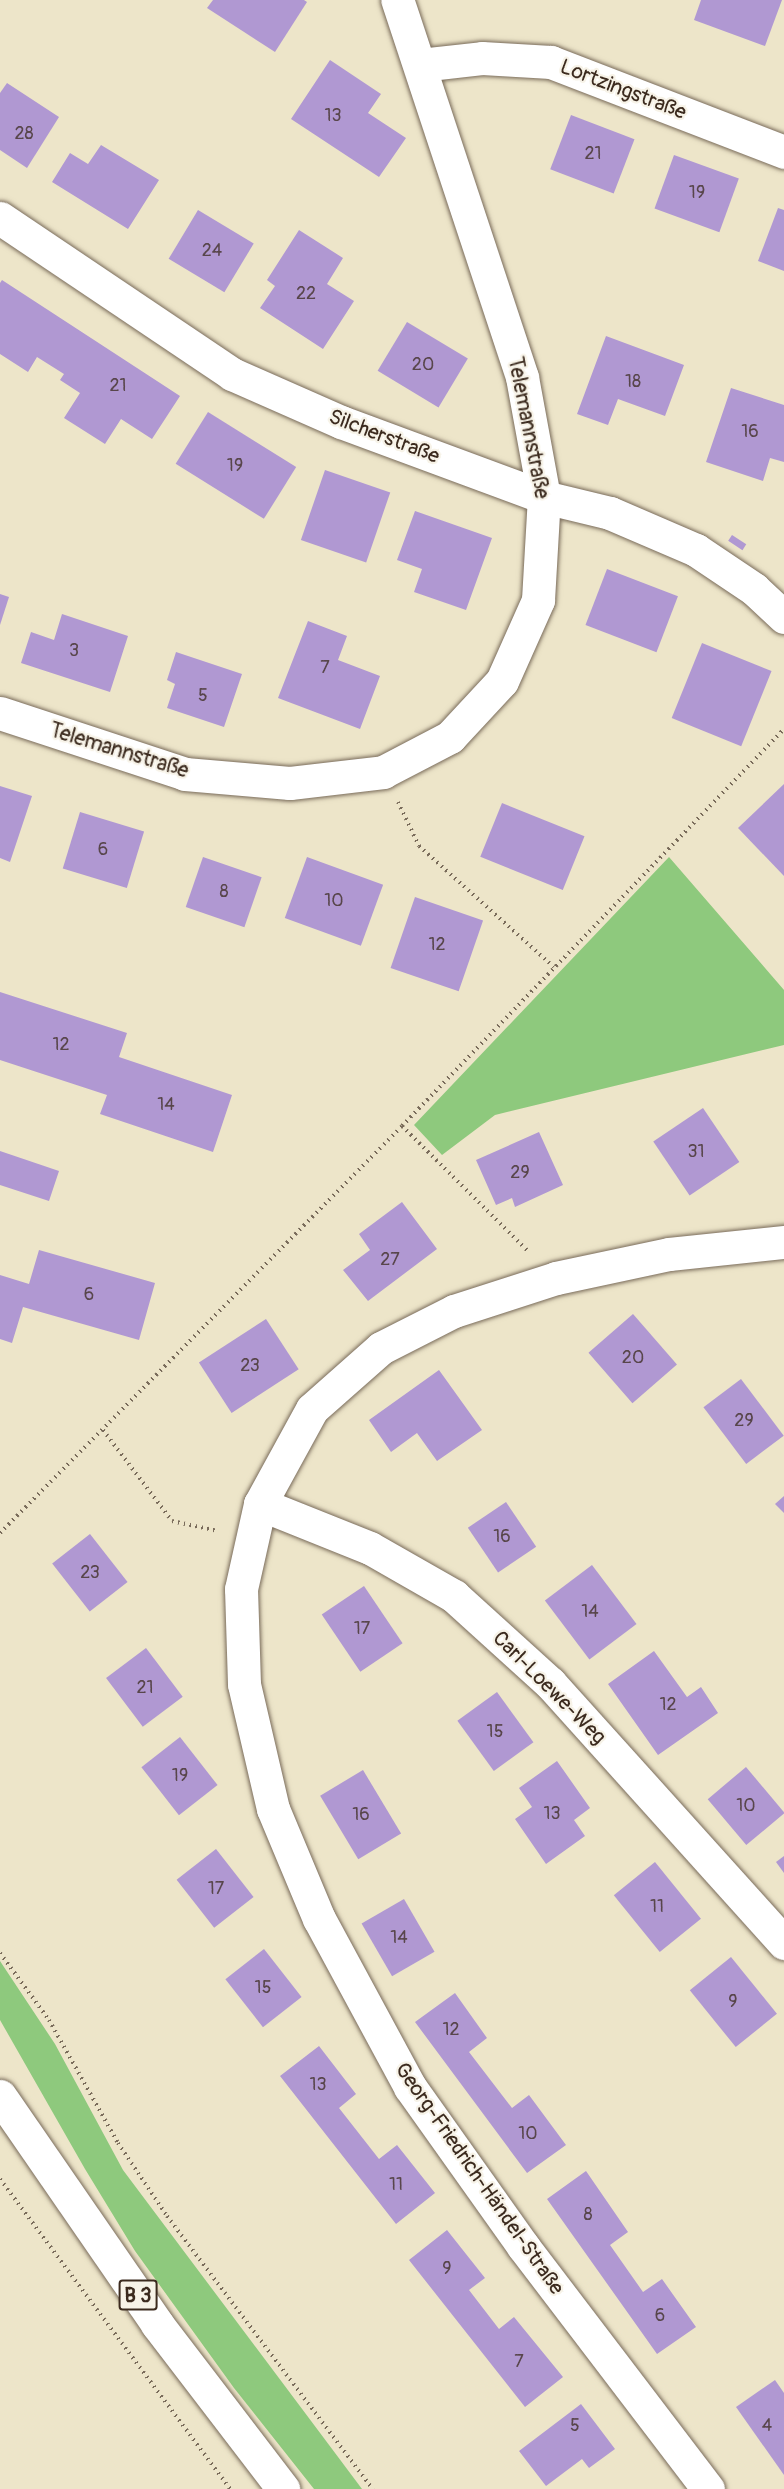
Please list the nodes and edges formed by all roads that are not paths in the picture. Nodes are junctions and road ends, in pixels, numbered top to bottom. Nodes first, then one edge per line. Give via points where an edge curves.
1 (397, 0) edge
2 (420, 64) junction
3 (784, 152) edge
4 (0, 219) edge
5 (544, 497) junction
6 (784, 617) edge
7 (0, 713) edge
8 (784, 1242) edge
9 (260, 1504) junction
10 (784, 1943) edge
11 (0, 2096) edge
12 (283, 2489) edge
13 (708, 2489) edge

1 - 2 street, Telemannstraße
2 - 3 street, Lortzingstraße via 482,58 551,62
2 - 5 street, Telemannstraße via 522,377
4 - 5 street, Silcherstraße via 232,374 341,422
5 - 6 street, Silcherstraße via 610,513 696,550 754,589
5 - 7 street, Telemannstraße via 538,600 502,681 450,737 383,772 290,783 185,774
8 - 9 street, Georg-Friedrich-Händel-Straße via 669,1254 556,1278 454,1311 381,1348 312,1409
9 - 10 street, Carl-Loewe-Weg via 370,1548 454,1596 550,1683
9 - 13 street, Georg-Friedrich-Händel-Straße via 241,1589 244,1684 273,1809 319,1919 410,2087 523,2246
11 - 12 street, B 3 via 157,2324

